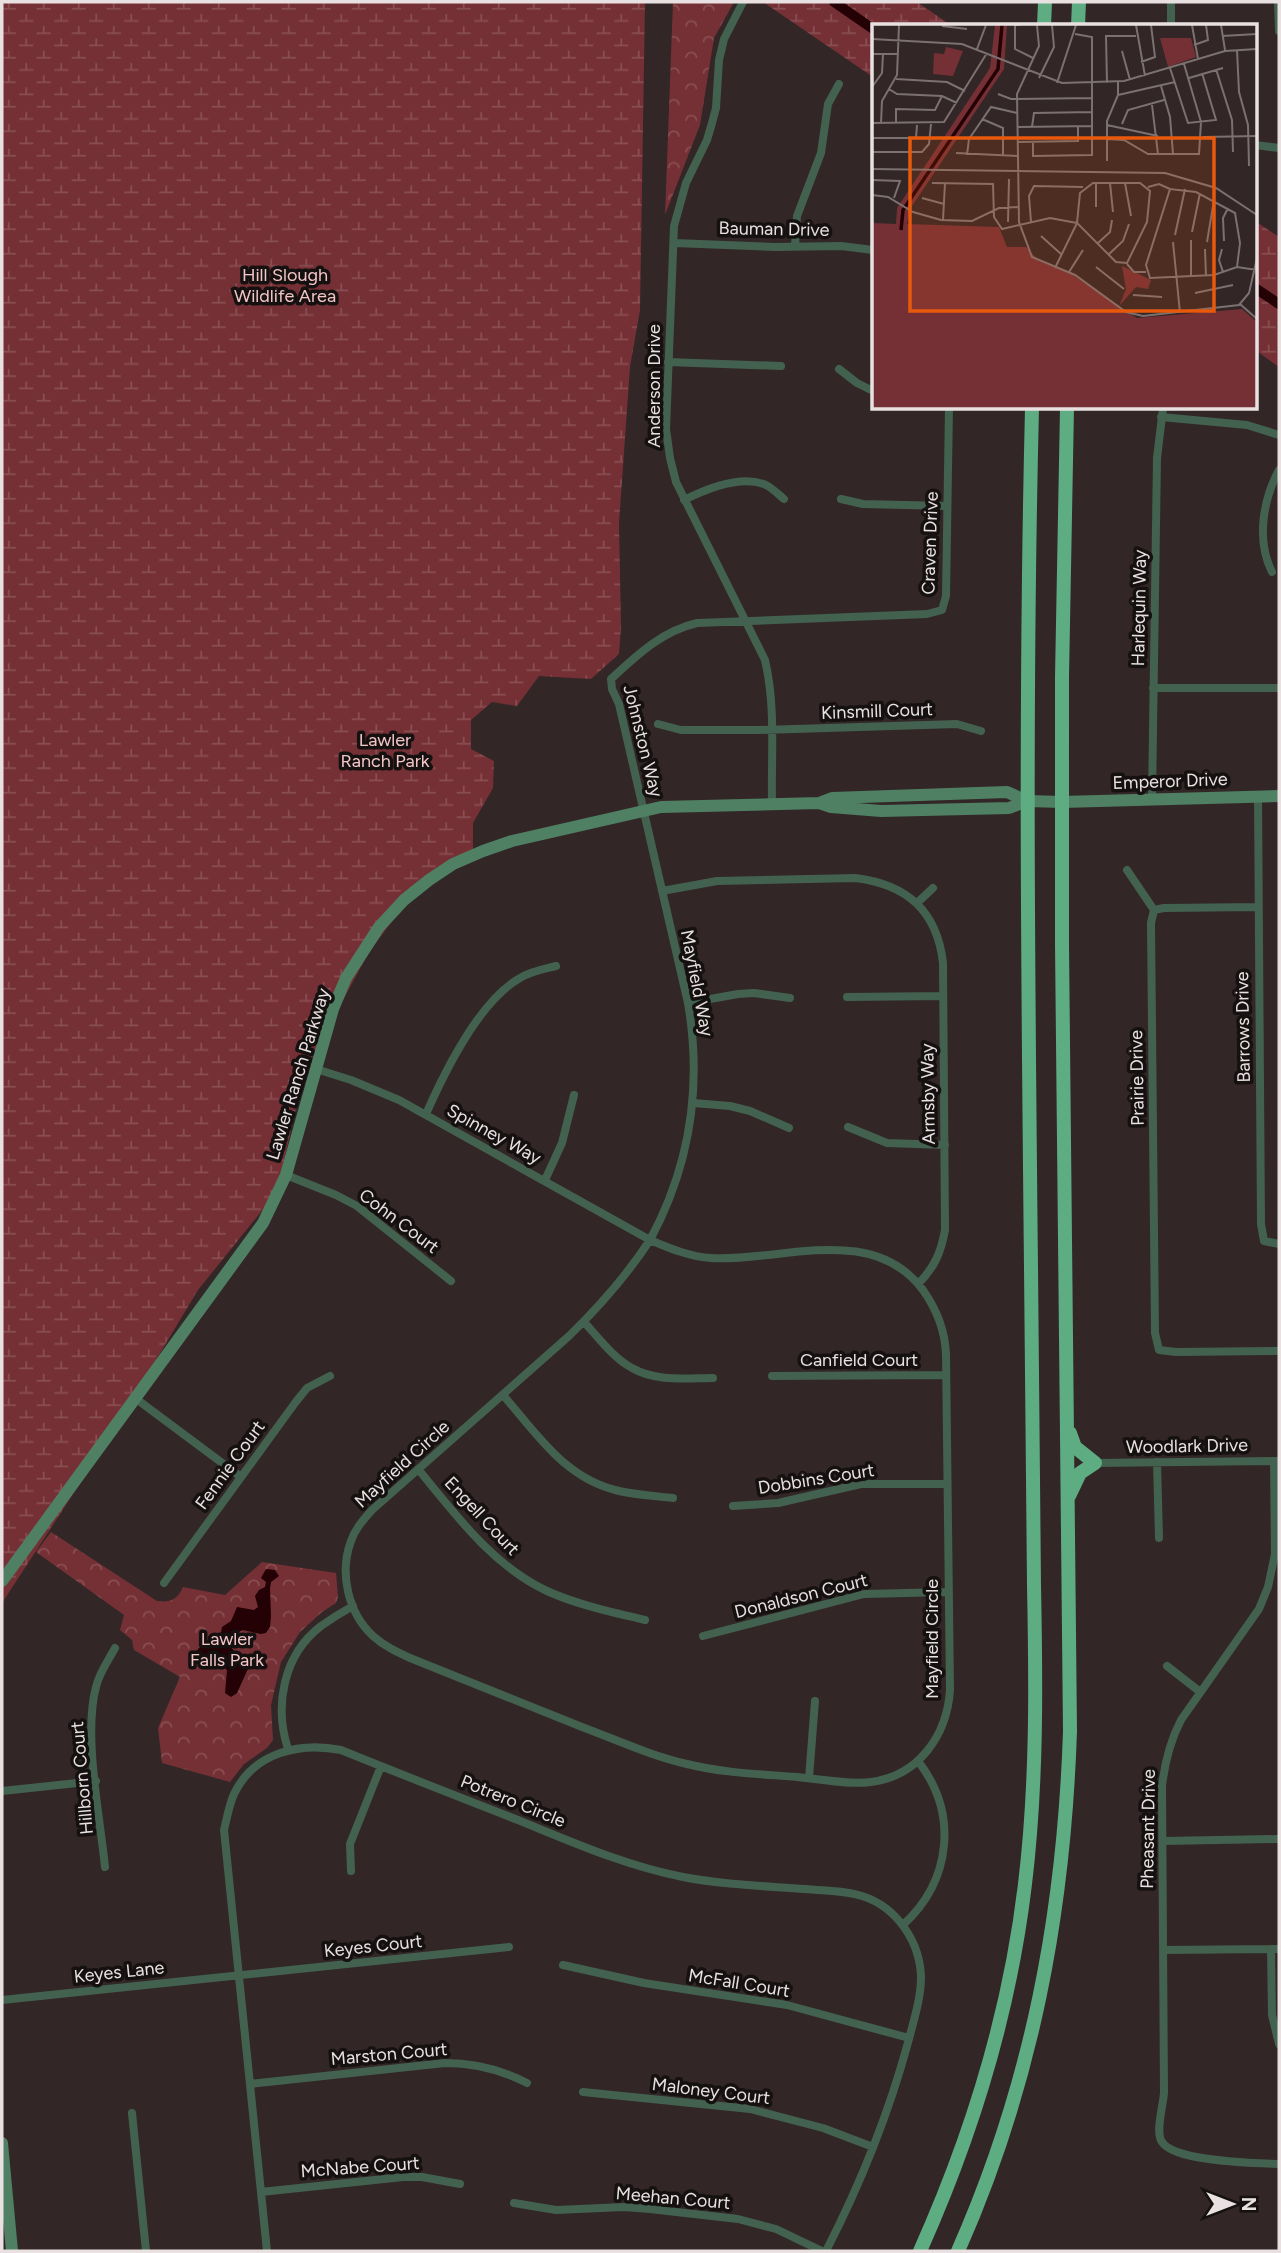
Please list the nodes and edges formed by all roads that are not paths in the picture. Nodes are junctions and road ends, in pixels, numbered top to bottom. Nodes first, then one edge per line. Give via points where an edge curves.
1 (743, 2) edge
2 (1045, 2) edge
3 (1079, 2) edge
4 (1171, 2) edge
5 (1278, 2) edge
6 (1044, 24) edge
7 (1078, 24) edge
8 (1171, 24) edge
9 (1279, 31) edge
10 (839, 84) dead end
11 (1256, 145) edge
12 (1279, 148) edge
13 (674, 243) junction
14 (795, 246) junction
15 (872, 250) edge
16 (668, 362) junction
17 (781, 366) dead end
18 (839, 369) dead end
19 (872, 390) edge
20 (949, 410) edge
21 (1032, 410) edge
22 (1067, 410) edge
23 (1163, 410) edge
24 (1161, 417) junction
25 (1279, 435) edge
26 (1279, 470) edge
27 (784, 499) dead end
28 (841, 499) dead end
29 (684, 500) junction
30 (947, 506) junction
31 (1272, 572) dead end
32 (747, 621) junction
33 (1153, 688) junction
34 (1279, 688) edge
35 (659, 724) dead end
36 (772, 730) junction
37 (981, 731) dead end
38 (1258, 796) junction
39 (1279, 796) edge
40 (1152, 799) junction
41 (1027, 800) junction
42 (1062, 802) junction
43 (772, 803) junction
44 (643, 811) junction
45 (1127, 870) dead end
46 (933, 888) dead end
47 (662, 891) junction
48 (917, 903) junction
49 (1258, 907) junction
50 (1154, 910) junction
51 (556, 966) dead end
52 (943, 996) junction
53 (847, 997) dead end
54 (790, 998) dead end
55 (688, 1003) junction
56 (316, 1069) junction
57 (574, 1095) dead end
58 (693, 1103) junction
59 (426, 1114) junction
60 (848, 1127) dead end
61 (789, 1128) dead end
62 (945, 1144) junction
63 (285, 1175) junction
64 (545, 1180) junction
65 (650, 1240) junction
66 (1279, 1244) edge
67 (451, 1281) dead end
68 (918, 1284) junction
69 (584, 1322) junction
70 (1279, 1351) edge
71 (946, 1375) junction
72 (330, 1376) dead end
73 (772, 1376) dead end
74 (713, 1378) dead end
75 (503, 1395) junction
76 (135, 1398) junction
77 (1067, 1423) junction
78 (1277, 1461) edge
79 (1157, 1462) junction
80 (1095, 1463) junction
81 (418, 1469) junction
82 (241, 1477) junction
83 (947, 1484) junction
84 (673, 1498) dead end
85 (1067, 1500) junction
86 (733, 1506) dead end
87 (1159, 1538) dead end
88 (2, 1581) edge
89 (164, 1583) dead end
90 (948, 1592) junction
91 (353, 1606) junction
92 (645, 1620) dead end
93 (703, 1636) dead end
94 (115, 1648) dead end
95 (1167, 1666) dead end
96 (1199, 1691) junction
97 (815, 1701) dead end
98 (288, 1749) junction
99 (918, 1761) junction
100 (381, 1766) junction
101 (809, 1778) junction
102 (96, 1781) junction
103 (2, 1790) edge
104 (1279, 1839) edge
105 (1163, 1841) junction
106 (105, 1867) dead end
107 (351, 1871) dead end
108 (903, 1925) junction
109 (509, 1947) dead end
110 (1275, 1949) edge
111 (1164, 1950) junction
112 (563, 1965) dead end
113 (240, 1975) junction
114 (2, 2000) edge
115 (909, 2038) junction
116 (1279, 2044) edge
117 (527, 2082) dead end
118 (250, 2084) junction
119 (583, 2092) dead end
120 (132, 2113) dead end
121 (2, 2143) edge
122 (873, 2147) junction
123 (1279, 2164) edge
124 (460, 2184) dead end
125 (261, 2192) junction
126 (514, 2203) dead end
127 (12, 2251) edge
128 (146, 2251) edge
129 (267, 2251) edge
130 (824, 2251) edge
131 (920, 2251) edge
132 (958, 2251) edge

1 - 13 street, Anderson Drive via 724,39 716,108 678,206
2 - 6 highway
3 - 7 highway
4 - 8 street
5 - 9 street
10 - 14 street via 828,104 821,153 797,216
11 - 12 street
13 - 14 street, Bauman Drive
13 - 16 street, Anderson Drive
14 - 15 street, Bauman Drive
16 - 17 street
16 - 29 street, Anderson Drive via 666,429
18 - 19 street
20 - 30 street, Craven Drive
21 - 41 highway
22 - 42 highway
23 - 24 street, Harlequin Way
24 - 25 street via 1247,425
24 - 33 street, Harlequin Way
26 - 31 street via 1269,494 1263,532
27 - 29 street via 767,485 753,481 716,487
28 - 30 street via 863,504
29 - 32 street, Anderson Drive
30 - 32 street, Craven Drive via 942,610
32 - 36 street, Anderson Drive via 771,686
32 - 44 street, Johnston Way via 678,628 611,679
33 - 34 street
33 - 40 street, Harlequin Way
35 - 36 street, Kinsmill Court via 681,730
36 - 37 street, Kinsmill Court via 957,724
36 - 43 street, Anderson Drive
38 - 39 street, Emperor Drive
38 - 40 street, Emperor Drive
38 - 49 street, Barrows Drive
40 - 42 street, Emperor Drive
41 - 42 street, Lawler Ranch Parkway
41 - 43 street, Lawler Ranch Parkway via 1009,807 881,811
41 - 131 highway via 1033,1801 1019,1928 993,2048 958,2161
42 - 77 highway
43 - 44 street, Lawler Ranch Parkway
44 - 47 street, Mayfield Way
44 - 56 street, Lawler Ranch Parkway via 483,850 429,880 379,927 356,960 333,1009
45 - 50 street
46 - 48 street
47 - 48 street, Armsby Way via 718,881 855,878 888,884
47 - 55 street, Mayfield Way
48 - 52 street, Armsby Way via 941,946
49 - 50 street
49 - 66 street, Barrows Drive via 1261,1224 1264,1241
50 - 70 street, Prairie Drive via 1155,1333 1159,1350
51 - 59 street via 521,977 489,1004
52 - 53 street
52 - 62 street, Armsby Way
54 - 55 street via 754,993
55 - 58 street, Mayfield Way
56 - 59 street, Spinney Way via 373,1088
56 - 63 street, Lawler Ranch Parkway
57 - 64 street via 562,1143
58 - 61 street via 750,1111
58 - 65 street, Mayfield Way via 680,1170
59 - 64 street, Spinney Way
60 - 62 street via 887,1143
62 - 68 street, Armsby Way via 942,1247
63 - 67 street, Cohn Court via 357,1206
63 - 76 street, Lawler Ranch Parkway via 263,1223
64 - 65 street, Spinney Way
65 - 68 street, Mayfield Circle via 708,1258 862,1252 891,1263
65 - 69 street, Mayfield Circle
68 - 71 street, Mayfield Circle via 942,1325
69 - 74 street via 631,1368 670,1378
69 - 75 street, Mayfield Circle
71 - 73 street, Canfield Court
71 - 83 street, Mayfield Circle
72 - 82 street, Fennie Court via 307,1388
75 - 81 street, Mayfield Circle
75 - 84 street via 556,1457 584,1478 617,1491
76 - 82 street
76 - 88 street, Lawler Ranch Parkway
77 - 80 highway via 1075,1447
77 - 85 highway
78 - 79 street, Woodlark Drive
78 - 96 street, Pheasant Drive via 1275,1554 1268,1587 1259,1609
79 - 80 street, Woodlark Drive
79 - 87 street
80 - 85 highway via 1080,1474
81 - 91 street, Mayfield Circle via 372,1510 351,1539 345,1572
81 - 92 street, Engell Court via 478,1539 522,1578 564,1598
82 - 89 street, Fennie Court
83 - 86 street, Dobbins Court via 861,1484 778,1503
83 - 90 street, Mayfield Circle
85 - 132 highway via 1070,1731 1057,1900 1026,2057 991,2168
90 - 93 street, Donaldson Court via 864,1594
90 - 99 street, Mayfield Circle via 947,1716
91 - 98 street via 319,1628 293,1661 282,1698
91 - 101 street, Mayfield Circle via 360,1621 387,1647 632,1746 707,1769
94 - 102 street, Hillborn Court via 92,1705
95 - 96 street
96 - 105 street, Pheasant Drive via 1171,1739 1165,1761
97 - 101 street
98 - 100 street, Potrero Circle via 341,1750
98 - 113 street, Potrero Circle via 262,1763 234,1792 224,1830
99 - 101 street, Mayfield Circle via 872,1782
99 - 108 street via 936,1790 944,1847 934,1884
100 - 107 street via 350,1844
100 - 108 street, Potrero Circle via 625,1861 685,1878 863,1896 880,1904
102 - 103 street
102 - 106 street, Hillborn Court
104 - 105 street
105 - 111 street, Pheasant Drive
108 - 115 street, Potrero Circle via 919,1959 921,1976
109 - 113 street, Keyes Court
110 - 111 street
110 - 116 street via 1272,2015
111 - 123 street, Pheasant Drive via 1164,2093 1158,2133 1162,2142 1179,2154
112 - 115 street, McFall Court via 787,2005
113 - 114 street, Keyes Lane
113 - 118 street, Potrero Circle
115 - 122 street, Potrero Circle
117 - 118 street, Marston Court via 506,2072 445,2063
118 - 125 street, Potrero Circle
119 - 122 street, Maloney Court via 750,2109
120 - 128 street
121 - 127 street
122 - 130 street, Potrero Circle
124 - 125 street, McNabe Court via 402,2177
125 - 129 street, Potrero Circle
126 - 130 street, Meehan Court via 556,2210 624,2207 738,2219 760,2223

